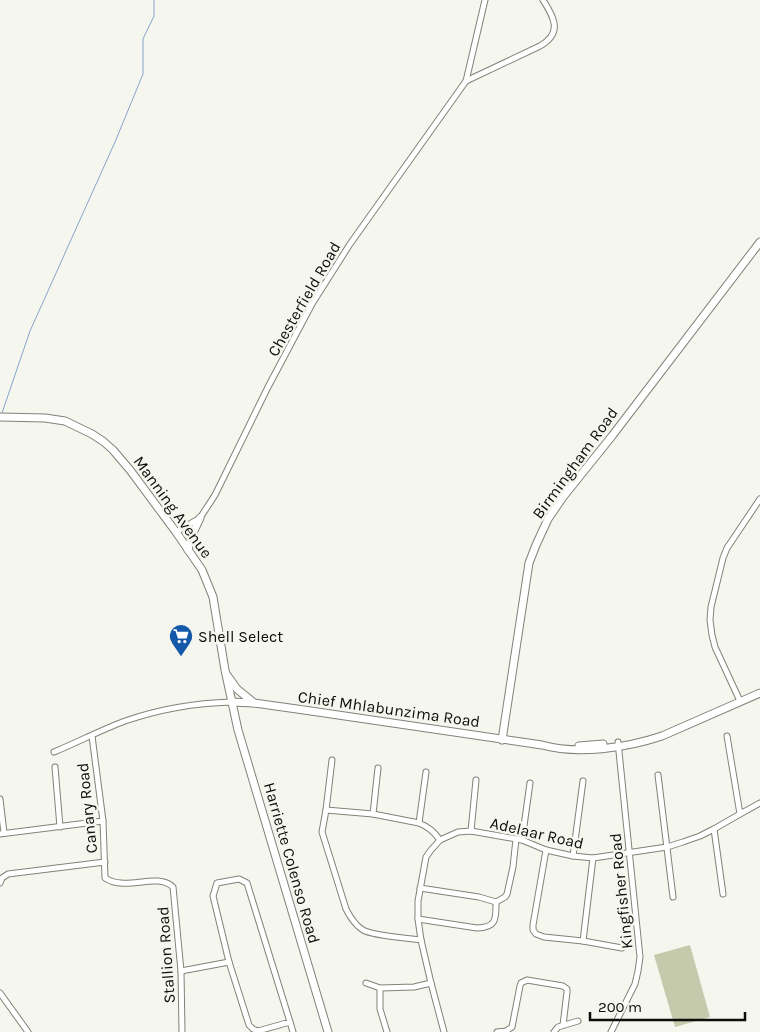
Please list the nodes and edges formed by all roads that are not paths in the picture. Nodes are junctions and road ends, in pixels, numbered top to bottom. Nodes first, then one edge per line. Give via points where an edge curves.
1 (485, 0) edge
2 (543, 0) edge
3 (466, 81) junction
4 (760, 242) edge
5 (0, 417) edge
6 (760, 499) edge
7 (200, 518) junction
8 (176, 532) junction
9 (188, 550) junction
10 (225, 670) junction
11 (760, 693) edge
12 (740, 701) junction
13 (231, 702) junction
14 (254, 703) junction
15 (236, 722) junction
16 (92, 736) junction
17 (728, 736) dead end
18 (502, 740) junction
19 (619, 744) junction
20 (54, 752) dead end
21 (332, 760) dead end
22 (55, 767) dead end
23 (378, 768) dead end
24 (426, 772) dead end
25 (658, 775) dead end
26 (476, 780) dead end
27 (583, 781) dead end
28 (530, 783) dead end
29 (0, 799) edge
30 (760, 804) edge
31 (326, 810) junction
32 (373, 814) junction
33 (740, 814) junction
34 (102, 822) junction
35 (419, 823) junction
36 (60, 827) junction
37 (714, 829) junction
38 (471, 831) junction
39 (2, 834) edge
40 (440, 840) junction
41 (519, 840) junction
42 (667, 847) junction
43 (546, 850) junction
44 (629, 852) junction
45 (574, 856) junction
46 (593, 858) junction
47 (105, 862) junction
48 (105, 878) joint
49 (0, 883) edge
50 (420, 888) junction
51 (723, 894) dead end
52 (673, 897) dead end
53 (496, 902) junction
54 (418, 920) junction
55 (421, 940) junction
56 (583, 941) junction
57 (622, 948) dead end
58 (229, 962) junction
59 (180, 972) junction
60 (366, 983) dead end
61 (431, 984) junction
62 (380, 988) junction
63 (0, 993) edge
64 (578, 1021) dead end
65 (290, 1022) junction
66 (563, 1025) junction
67 (28, 1032) edge
68 (182, 1032) edge
69 (292, 1032) edge
70 (328, 1032) edge
71 (387, 1032) edge
72 (444, 1032) edge
73 (497, 1032) edge
74 (554, 1032) edge
75 (612, 1032) edge

1 - 3 street, Chesterfield Road
2 - 3 street, Chesterfield Road via 554,18 553,33 547,41
3 - 7 street, Chesterfield Road via 350,244 312,304 215,495
4 - 18 main road, Birmingham Road via 548,519 529,563
5 - 8 main road, Manning Avenue via 65,421 92,434 113,450
6 - 12 street via 727,548 711,606 715,647
7 - 8 street, Chesterfield Road
7 - 9 main road
8 - 9 main road, Manning Avenue
9 - 10 main road, Manning Avenue via 202,570 213,597
10 - 13 main road, Manning Avenue
10 - 14 main road via 237,689
11 - 12 main road, Chief Mhlabunzima Road
12 - 19 main road, Chief Mhlabunzima Road via 672,731
13 - 14 main road, Chief Mhlabunzima Road
13 - 15 main road, Harriette Colenso Road
13 - 16 street via 168,709 126,721
14 - 15 main road via 240,709
14 - 18 main road, Chief Mhlabunzima Road
15 - 70 main road, Harriette Colenso Road
16 - 20 street
16 - 34 street, Canary Road
17 - 33 street
18 - 19 main road, Chief Mhlabunzima Road via 542,745
19 - 44 street, Kingfisher Road
21 - 31 street
22 - 36 street
23 - 32 street
24 - 35 street
25 - 42 street
26 - 38 street
27 - 45 street
28 - 41 street
29 - 39 street
30 - 33 street, Adelaar Road
31 - 32 street
31 - 55 street via 323,838 350,918 364,931
32 - 35 street
33 - 37 street, Adelaar Road
34 - 36 street
34 - 47 street, Canary Road
35 - 40 street
36 - 39 street
37 - 42 street, Adelaar Road
37 - 51 street
38 - 40 street, Adelaar Road via 458,832
38 - 41 street, Adelaar Road
40 - 50 street via 426,857
41 - 43 street, Adelaar Road
41 - 53 street via 506,896
42 - 44 street, Adelaar Road
42 - 52 street
43 - 45 street, Adelaar Road
43 - 56 street via 533,930 544,937
44 - 46 street, Adelaar Road
44 - 75 street, Kingfisher Road via 640,957 634,984
45 - 46 street, Adelaar Road
46 - 56 street
47 - 48 street, Canary Road
47 - 49 street via 8,874
48 - 59 street, Stallion Road via 122,884 161,881 173,887
50 - 53 street
50 - 54 street
53 - 54 street via 495,920 487,927
54 - 55 street
55 - 61 street
56 - 57 street
58 - 59 street
58 - 65 street via 253,1029 258,1031
58 - 65 street via 213,896 217,883 239,879 247,883
59 - 68 street, Stallion Road
60 - 62 street
61 - 62 street
61 - 72 street
62 - 71 street via 380,1009
63 - 67 street
64 - 66 street
65 - 69 street
66 - 73 street via 566,989 527,980 520,986 512,1027
66 - 74 street

